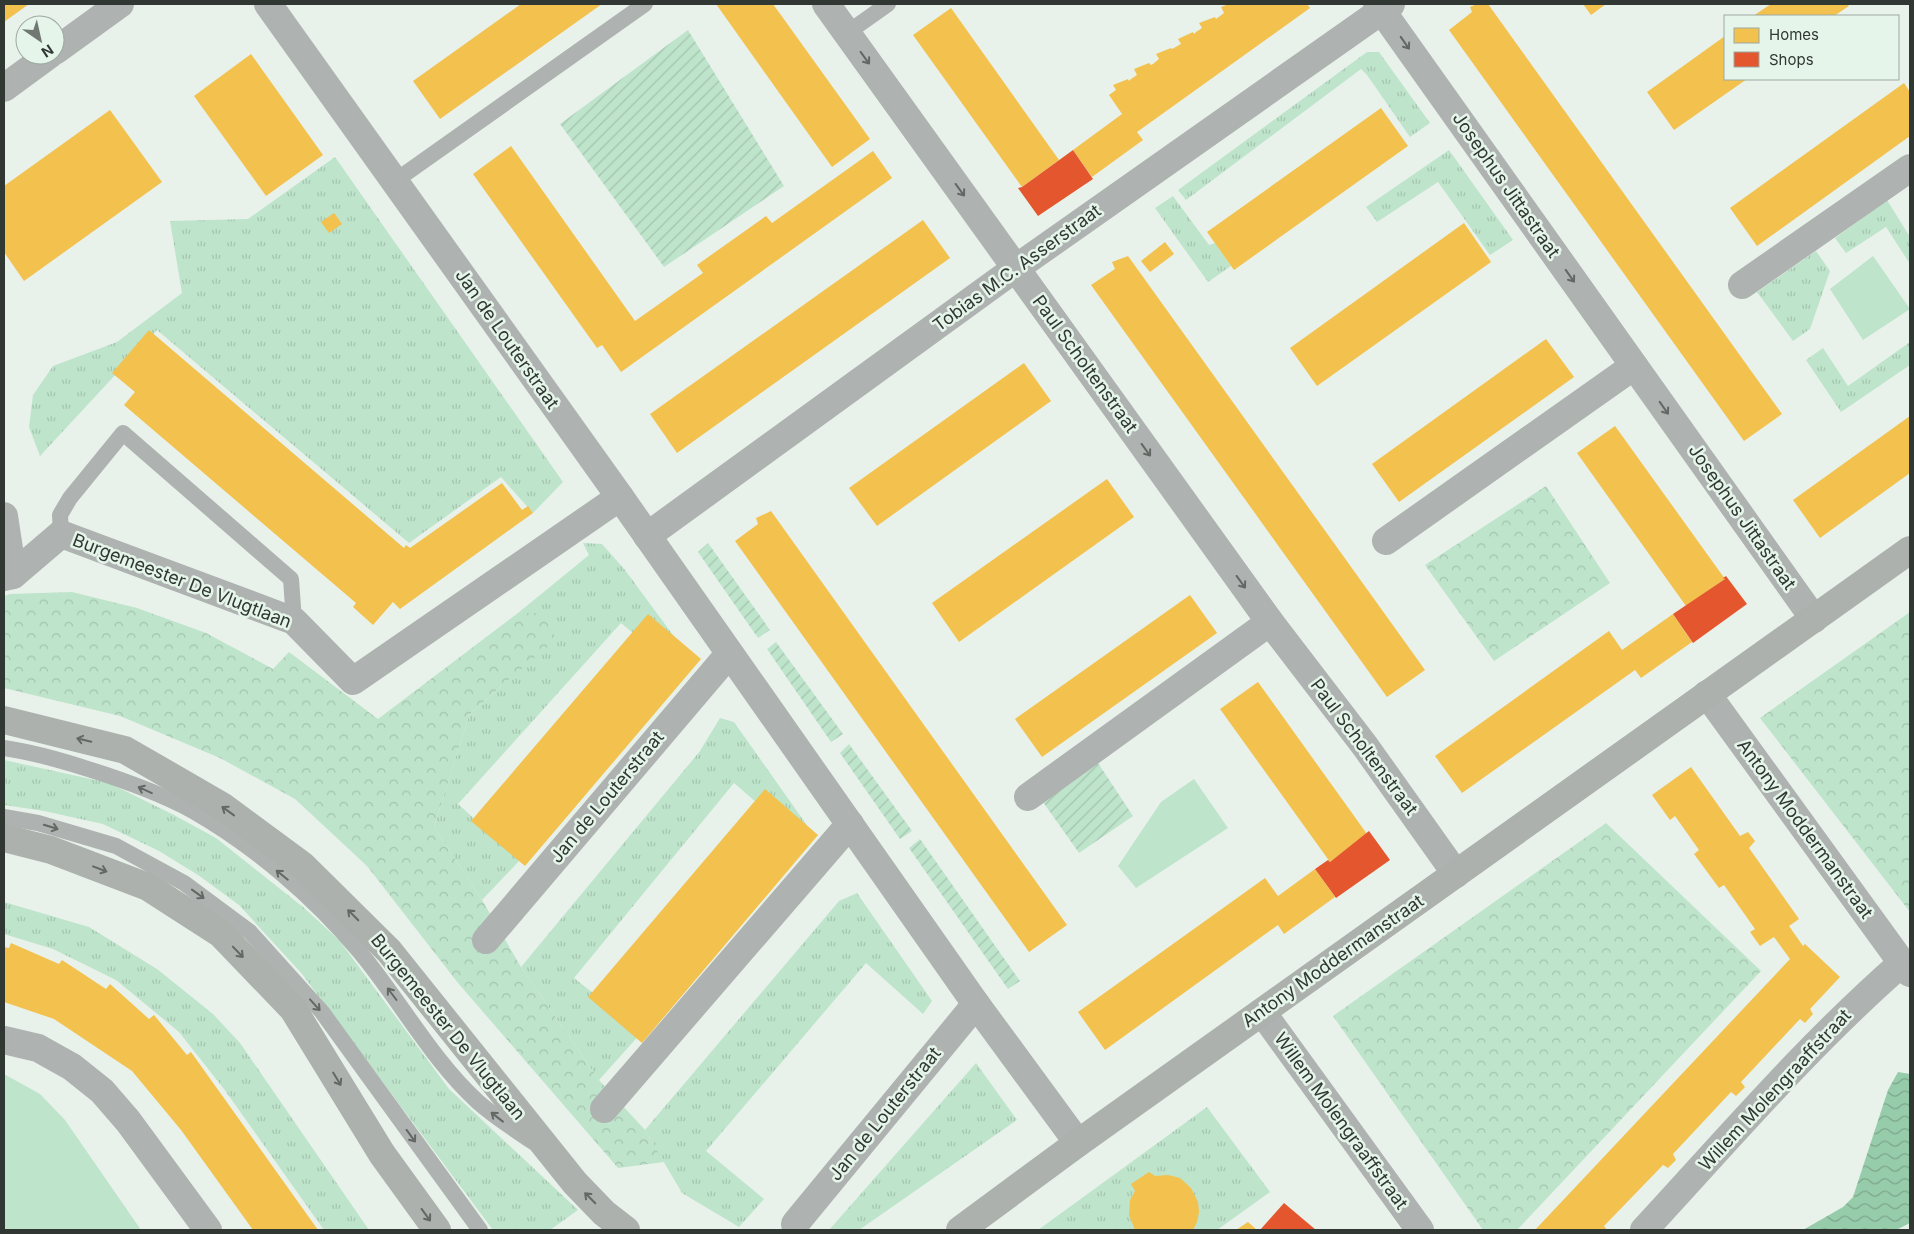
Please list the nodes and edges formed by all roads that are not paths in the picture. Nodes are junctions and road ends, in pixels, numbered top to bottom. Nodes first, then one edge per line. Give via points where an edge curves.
1 (120, 4) edge
2 (268, 4) edge
3 (645, 4) edge
4 (826, 4) edge
5 (888, 4) edge
6 (1383, 6) edge
7 (847, 33) junction
8 (65, 44) edge
9 (35, 65) edge
10 (4, 88) edge
11 (1910, 168) edge
12 (395, 181) junction
13 (1016, 268) junction
14 (1742, 285) dead end
15 (1634, 366) junction
16 (620, 498) junction
17 (4, 516) edge
18 (61, 534) junction
19 (646, 536) junction
20 (1386, 541) dead end
21 (1910, 550) edge
22 (9, 576) edge
23 (1814, 619) junction
24 (294, 621) junction
25 (1270, 622) junction
26 (729, 654) junction
27 (1707, 694) junction
28 (4, 720) edge
29 (4, 748) edge
30 (1028, 797) dead end
31 (4, 817) edge
32 (850, 824) junction
33 (4, 838) edge
34 (1456, 874) junction
35 (486, 940) dead end
36 (1906, 968) edge
37 (976, 1004) junction
38 (1262, 1012) junction
39 (4, 1040) edge
40 (604, 1108) dead end
41 (1078, 1143) junction
42 (552, 1154) junction
43 (795, 1224) dead end
44 (208, 1230) edge
45 (437, 1230) edge
46 (480, 1230) edge
47 (626, 1230) edge
48 (960, 1230) edge
49 (1420, 1230) edge
50 (1644, 1230) edge

1 - 8 street
2 - 12 street, Jan de Louterstraat
3 - 12 lane
4 - 7 street, Paul Scholtenstraat
5 - 7 lane
6 - 13 street, Tobias M.C. Asserstraat
6 -> 15 street, Josephus Jittastraat
7 -> 13 street, Paul Scholtenstraat
9 - 10 street
11 - 14 street
12 - 16 street, Jan de Louterstraat
13 - 19 street, Tobias M.C. Asserstraat
13 -> 25 street, Paul Scholtenstraat
15 - 20 street
15 -> 23 street, Josephus Jittastraat
16 - 19 street, Jan de Louterstraat
16 - 24 street, Burgemeester De Vlugtlaan via 353,681
17 - 22 street
18 - 22 street, Burgemeester De Vlugtlaan
18 - 24 street, Burgemeester De Vlugtlaan
18 - 24 lane via 60,515 65,506 123,432 291,579
19 - 26 street, Jan de Louterstraat
21 - 23 main road, Antony Moddermanstraat
23 - 27 main road, Antony Moddermanstraat
25 - 30 street
25 - 34 street, Paul Scholtenstraat via 1365,746
26 - 32 street, Jan de Louterstraat
26 - 35 street, Jan de Louterstraat
27 - 34 main road, Antony Moddermanstraat
27 - 36 street, Antony Moddermanstraat
42 -> 28 main road, Burgemeester De Vlugtlaan via 390,951 302,865 222,806 124,750
42 -> 29 lane, Burgemeester De Vlugtlaan via 477,1101 449,1071 359,950 304,892 238,840 191,810 126,781
31 -> 46 lane via 38,823 116,846 184,883 250,932 322,1012
32 - 37 street, Jan de Louterstraat
32 - 40 street
33 -> 45 main road via 51,850 148,887 221,934 294,1009 382,1154
34 - 38 main road, Antony Moddermanstraat
36 - 50 street, Willem Molengraaffstraat via 1858,1001
37 - 41 street, Jan de Louterstraat
37 - 43 street, Jan de Louterstraat
38 - 41 main road, Antony Moddermanstraat
38 - 49 street, Willem Molengraaffstraat
39 - 44 street via 38,1048 72,1067 102,1091
41 - 48 main road, Antony Moddermanstraat
47 -> 42 main road, Burgemeester De Vlugtlaan via 598,1207

